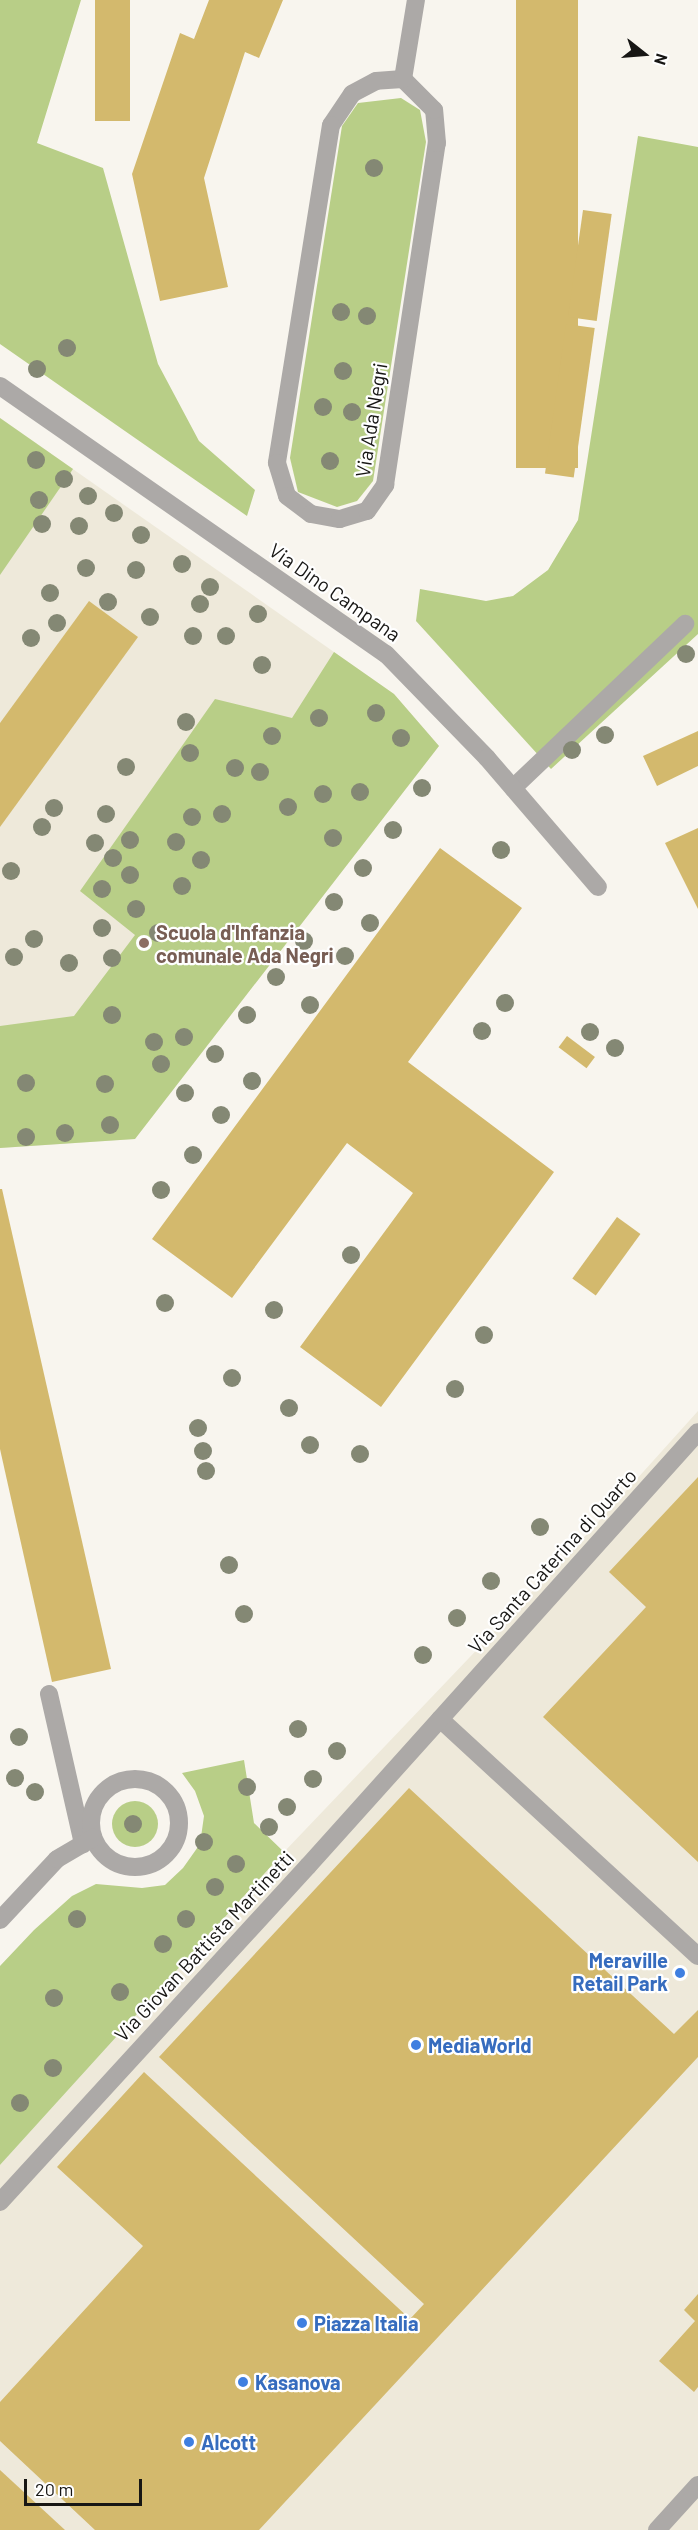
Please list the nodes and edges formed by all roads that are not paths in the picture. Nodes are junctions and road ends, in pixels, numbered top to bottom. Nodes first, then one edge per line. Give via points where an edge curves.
1 (416, 0) edge
2 (403, 79) junction
3 (0, 386) edge
4 (685, 624) dead end
5 (513, 788) junction
6 (598, 887) dead end
7 (698, 1432) edge
8 (49, 1694) dead end
9 (440, 1719) junction
10 (88, 1841) junction
11 (0, 1920) edge
12 (698, 1956) edge
13 (0, 2202) edge
14 (698, 2485) edge
15 (657, 2530) edge

1 - 2 street
2 - 2 street, Via Ada Negri via 376,81 352,94 331,125 277,463 287,496 311,514 340,519 367,511 385,486 437,143 434,110
3 - 5 street, Via Dino Campana via 386,654
4 - 5 street
5 - 6 street, Via Dino Campana
7 - 9 street, Via Santa Caterina di Quarto
8 - 10 street
9 - 12 street
9 - 13 street, Via Giovan Battista Martinetti
10 - 10 street via 119,1865 146,1867 168,1853 175,1842 175,1803 168,1793 143,1779 113,1784 93,1808
10 - 11 street via 57,1859
14 - 15 street

